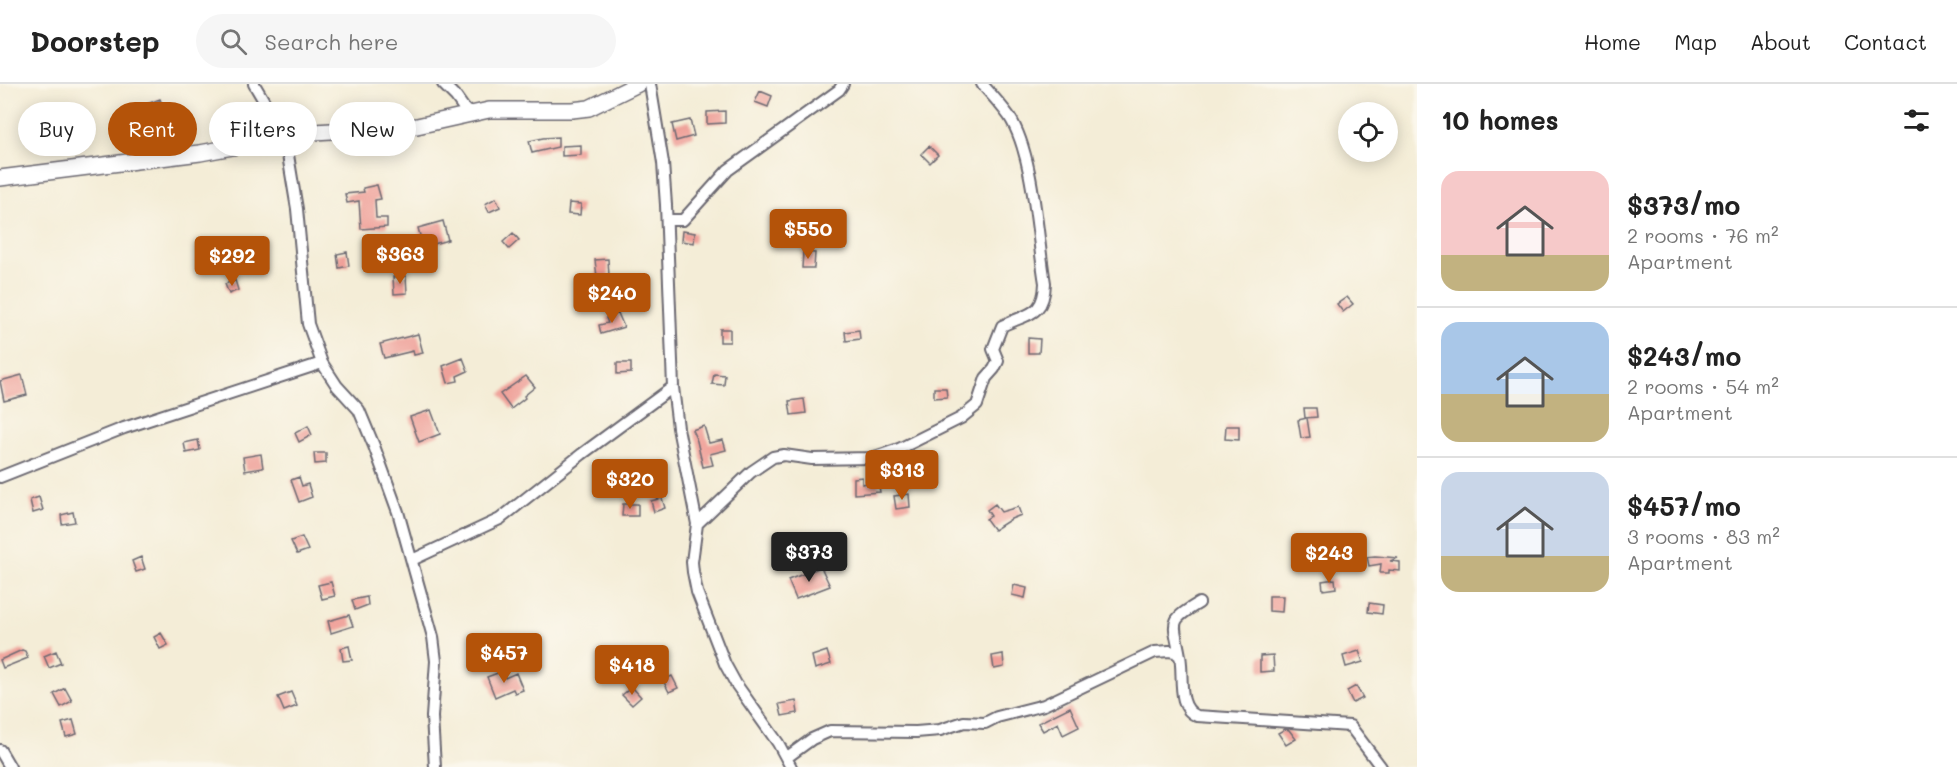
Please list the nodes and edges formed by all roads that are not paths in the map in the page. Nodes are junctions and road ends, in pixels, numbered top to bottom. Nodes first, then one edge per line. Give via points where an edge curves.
1 (254, 84) edge
2 (443, 84) edge
3 (638, 84) edge
4 (650, 84) edge
5 (843, 84) edge
6 (982, 84) edge
7 (265, 102) edge
8 (468, 114) junction
9 (317, 132) edge
10 (209, 151) edge
11 (288, 156) edge
12 (0, 178) edge
13 (667, 220) junction
14 (322, 363) junction
15 (673, 387) junction
16 (0, 477) edge
17 (697, 524) junction
18 (412, 560) junction
19 (1199, 603) dead end
20 (1180, 656) junction
21 (0, 750) edge
22 (789, 762) edge
23 (10, 767) edge
24 (435, 767) edge
25 (1382, 767) edge

1 - 7 street
2 - 8 street
3 - 8 street via 589,108
4 - 13 street via 663,163
5 - 13 street via 728,170 683,220
6 - 17 street via 1009,116 1022,147 1035,210 1044,295 1041,305 1029,316 1002,326 993,348 998,361 986,378 977,405 961,418 906,446 872,458 773,457 751,471
8 - 9 street via 417,126
10 - 12 street
11 - 14 street via 305,307
13 - 15 street
14 - 16 street via 134,425
14 - 18 street via 359,410
15 - 17 street
15 - 18 street via 500,519
17 - 22 street via 692,562 697,592 725,664
18 - 24 street via 436,661 432,717
19 - 20 street via 1178,615 1174,623
20 - 22 street via 1169,651 1155,652 1044,705 985,723 964,722 916,732 830,731 812,739
20 - 25 street via 1185,706 1191,714 1350,726
21 - 23 street

